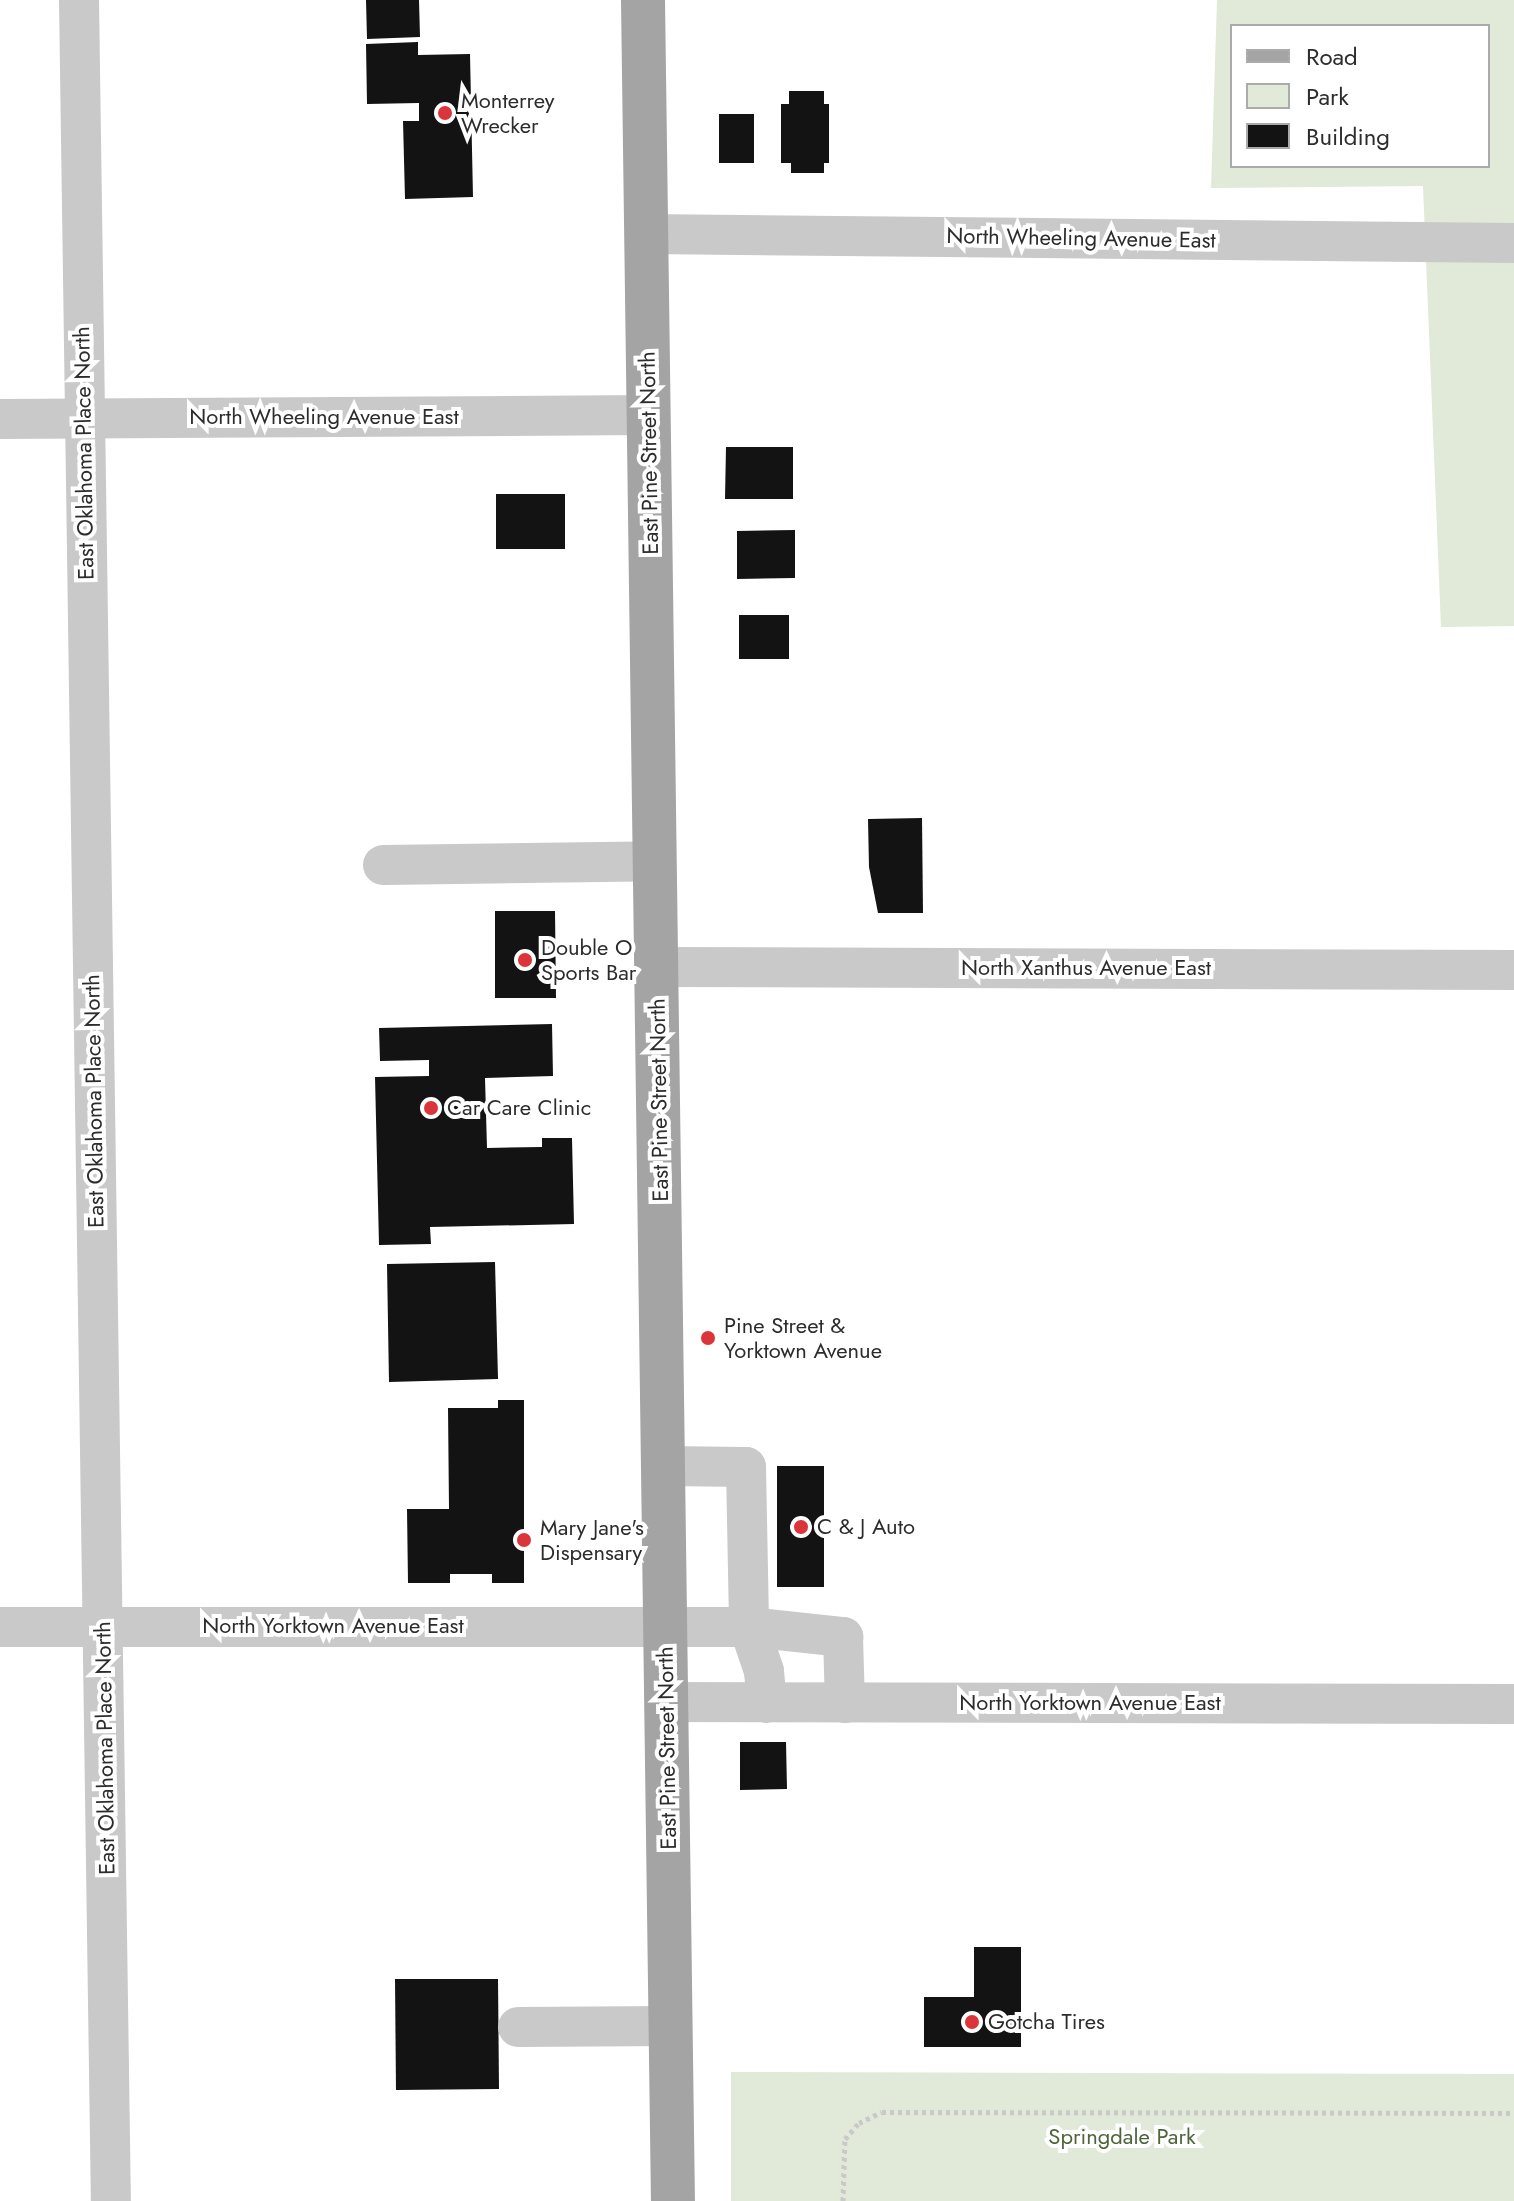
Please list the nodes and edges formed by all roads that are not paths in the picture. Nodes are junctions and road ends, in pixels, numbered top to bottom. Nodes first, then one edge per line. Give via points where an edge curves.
1 (79, 0) edge
2 (643, 0) edge
3 (647, 234) junction
4 (1514, 243) edge
5 (648, 415) junction
6 (83, 418) junction
7 (0, 419) edge
8 (656, 861) junction
9 (383, 865) dead end
10 (658, 967) junction
11 (1514, 970) edge
12 (664, 1466) junction
13 (104, 1626) junction
14 (0, 1627) edge
15 (666, 1627) junction
16 (749, 1627) junction
17 (667, 1702) junction
18 (767, 1703) junction
19 (845, 1703) junction
20 (1514, 1704) edge
21 (671, 2026) junction
22 (518, 2027) dead end
23 (111, 2201) edge
24 (673, 2201) edge

1 - 6 street, East Oklahoma Place North
2 - 3 main road, East Pine Street North
3 - 4 street, North Wheeling Avenue East
3 - 5 main road, East Pine Street North
5 - 6 street, North Wheeling Avenue East
5 - 8 main road, East Pine Street North
6 - 7 street, North Wheeling Avenue East
6 - 13 street, East Oklahoma Place North
8 - 9 street
8 - 10 main road, East Pine Street North
10 - 11 street, North Xanthus Avenue East
10 - 12 main road, East Pine Street North
12 - 15 main road, East Pine Street North
12 - 16 street via 746,1467
13 - 14 street, North Yorktown Avenue East
13 - 15 street, North Yorktown Avenue East
13 - 23 street, East Oklahoma Place North
15 - 16 street, North Yorktown Avenue East
15 - 17 main road, East Pine Street North
16 - 18 street via 764,1671
16 - 19 street, North Yorktown Avenue East via 843,1637
17 - 18 street, North Yorktown Avenue East
17 - 21 main road, East Pine Street North
18 - 19 street, North Yorktown Avenue East
19 - 20 street, North Yorktown Avenue East
21 - 22 street
21 - 24 main road, East Pine Street North

